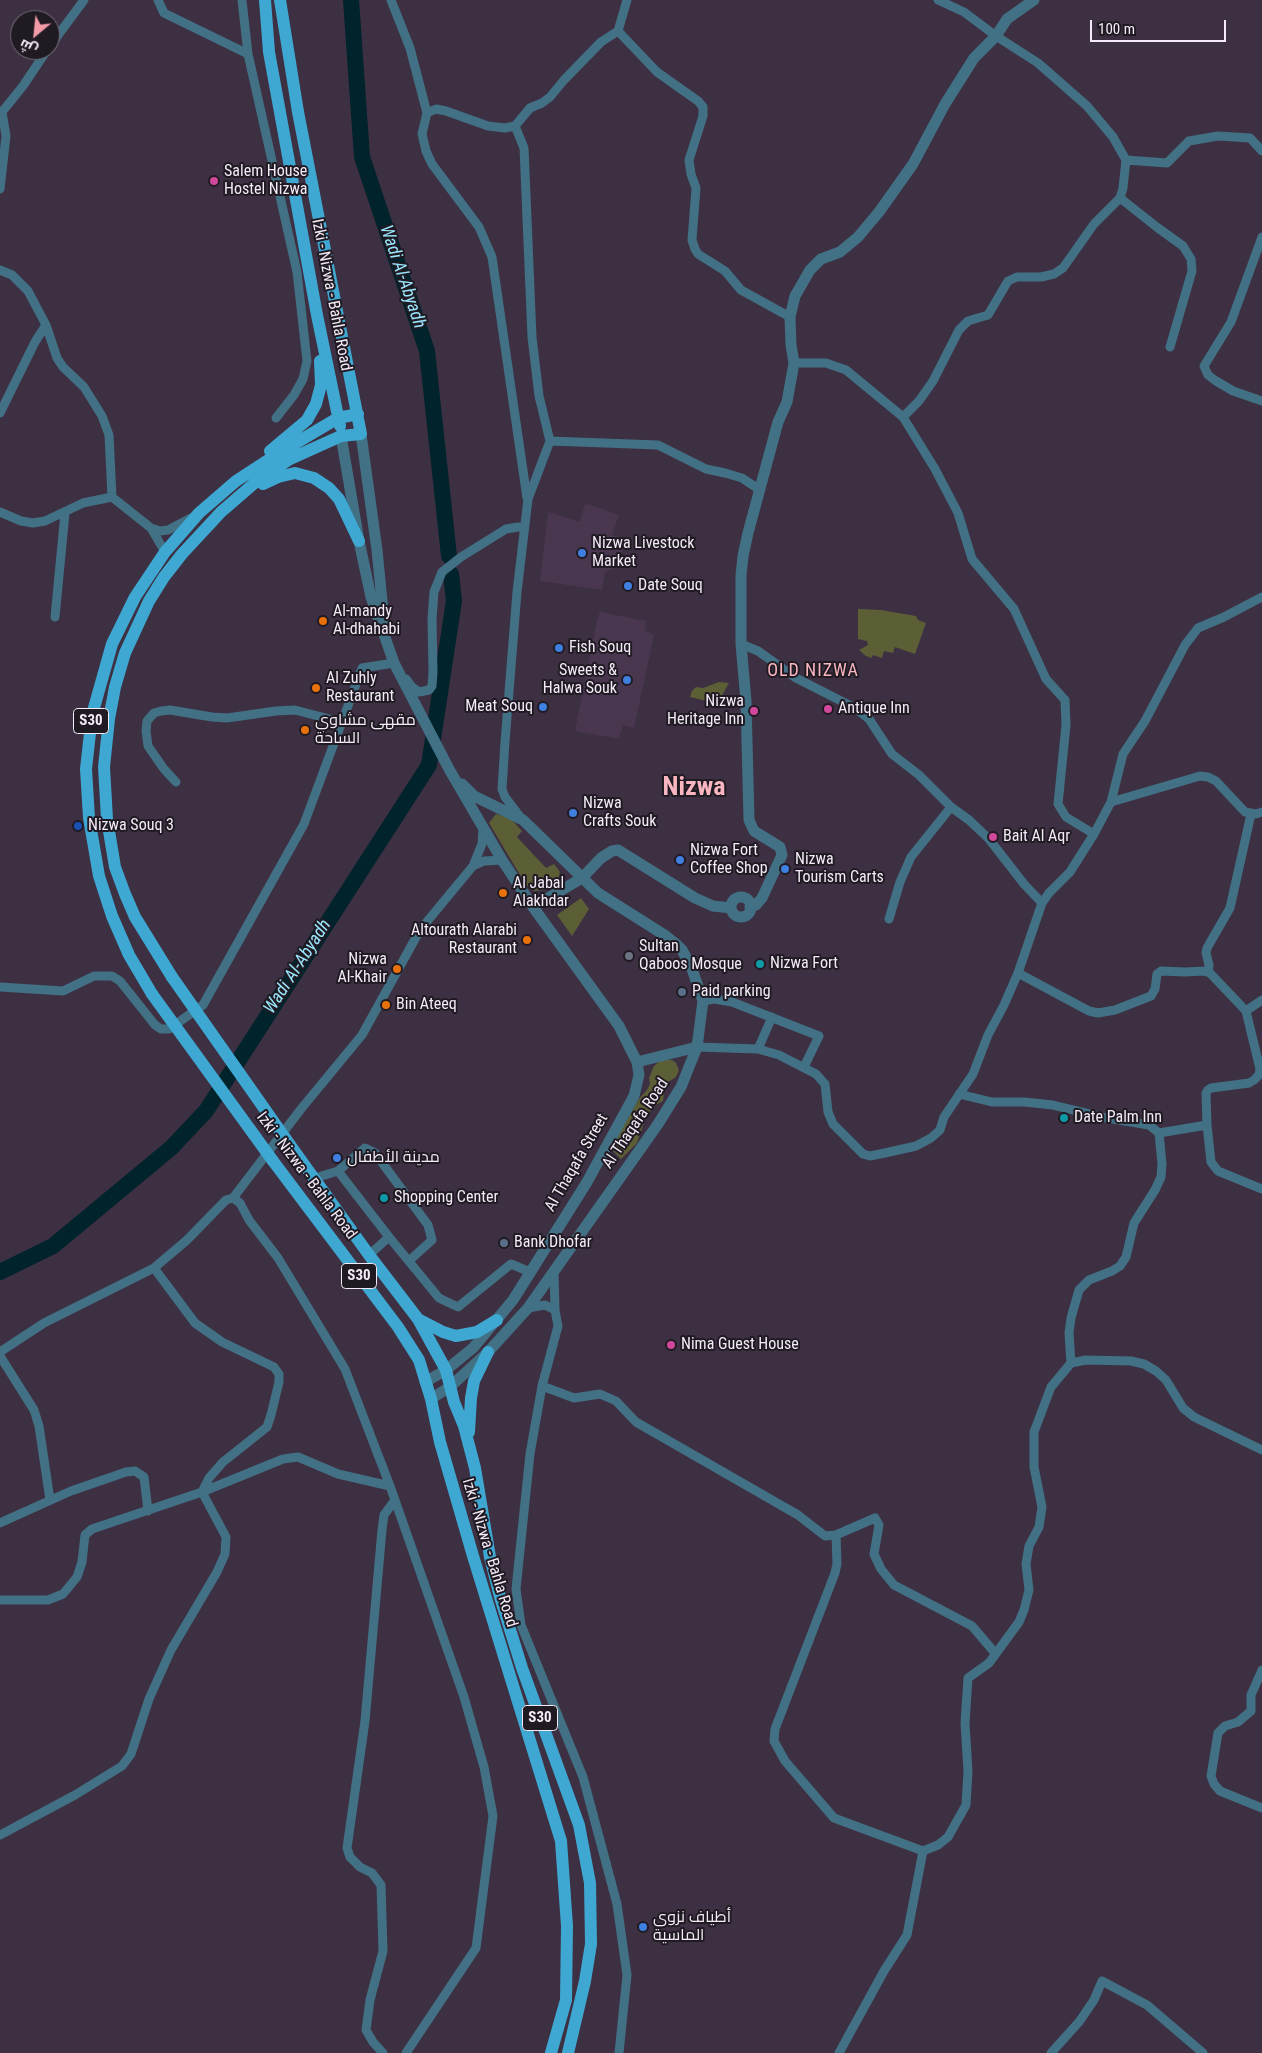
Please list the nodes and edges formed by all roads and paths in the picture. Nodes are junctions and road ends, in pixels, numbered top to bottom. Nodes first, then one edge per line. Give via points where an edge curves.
1 (84, 0) edge
2 (158, 0) edge
3 (242, 0) edge
4 (265, 0) edge
5 (280, 0) edge
6 (391, 0) edge
7 (627, 0) edge
8 (938, 0) edge
9 (1034, 0) edge
10 (618, 31) junction
11 (60, 32) edge
12 (996, 36) junction
13 (248, 54) junction
14 (40, 60) edge
15 (427, 113) junction
16 (515, 126) junction
17 (1262, 151) edge
18 (1126, 160) junction
19 (0, 189) edge
20 (1120, 198) junction
21 (1262, 237) edge
22 (0, 270) edge
23 (317, 315) junction
24 (790, 318) junction
25 (46, 325) junction
26 (1170, 347) dead end
27 (794, 363) junction
28 (1262, 401) edge
29 (0, 414) edge
30 (358, 414) junction
31 (903, 417) junction
32 (276, 418) dead end
33 (338, 418) junction
34 (361, 434) junction
35 (341, 436) junction
36 (550, 441) junction
37 (236, 480) junction
38 (760, 490) junction
39 (112, 497) junction
40 (528, 500) junction
41 (0, 512) edge
42 (221, 512) junction
43 (65, 513) junction
44 (199, 514) junction
45 (524, 527) junction
46 (151, 528) junction
47 (358, 541) junction
48 (165, 552) junction
49 (1262, 596) edge
50 (55, 617) dead end
51 (386, 643) junction
52 (740, 644) junction
53 (394, 663) junction
54 (341, 722) junction
55 (449, 769) junction
56 (176, 782) dead end
57 (502, 785) junction
58 (1111, 802) junction
59 (492, 805) junction
60 (951, 807) junction
61 (1262, 812) edge
62 (1251, 814) junction
63 (522, 820) junction
64 (483, 829) junction
65 (1094, 834) junction
66 (502, 860) junction
67 (473, 866) junction
68 (582, 878) junction
69 (1042, 903) junction
70 (533, 907) junction
71 (889, 919) dead end
72 (1208, 971) junction
73 (1018, 973) junction
74 (0, 987) edge
75 (1262, 1000) edge
76 (703, 1001) junction
77 (1246, 1011) junction
78 (772, 1017) junction
79 (697, 1047) junction
80 (758, 1049) junction
81 (637, 1062) junction
82 (804, 1067) junction
83 (958, 1094) junction
84 (1207, 1125) junction
85 (1159, 1134) junction
86 (338, 1171) junction
87 (315, 1178) junction
88 (1262, 1189) edge
89 (233, 1198) junction
90 (389, 1237) junction
91 (369, 1255) junction
92 (410, 1260) junction
93 (154, 1268) junction
94 (530, 1272) junction
95 (554, 1273) junction
96 (528, 1308) junction
97 (555, 1310) junction
98 (418, 1319) junction
99 (497, 1320) junction
100 (488, 1352) junction
101 (0, 1354) edge
102 (1072, 1362) junction
103 (446, 1370) junction
104 (425, 1382) junction
105 (451, 1386) junction
106 (542, 1386) junction
107 (431, 1399) junction
108 (469, 1445) junction
109 (1262, 1450) edge
110 (390, 1486) junction
111 (202, 1492) junction
112 (50, 1500) junction
113 (395, 1500) junction
114 (148, 1511) junction
115 (0, 1523) edge
116 (836, 1535) junction
117 (0, 1600) edge
118 (996, 1653) junction
119 (1262, 1670) edge
120 (1262, 1808) edge
121 (0, 1835) edge
122 (923, 1851) junction
123 (585, 1981) junction
124 (383, 2053) edge
125 (406, 2053) edge
126 (551, 2053) edge
127 (568, 2053) edge
128 (577, 2053) edge
129 (619, 2053) edge
130 (838, 2053) edge
131 (1052, 2053) edge
132 (1203, 2053) edge

1 - 11 street
2 - 13 street via 164,12
3 - 13 street
4 - 23 main road, Izki - Nizwa - Bahla Road via 269,52
5 - 30 main road, Izki - Nizwa - Bahla Road via 298,112
6 - 15 street via 410,48
7 - 10 street
8 - 12 street via 964,12
9 - 12 street via 1006,19
10 - 16 street via 601,42 550,97 530,108
10 - 24 street via 657,72 703,107 689,160 696,188 692,240 695,249 725,271 742,290
12 - 18 street via 1038,63 1087,106 1113,137
12 - 24 street via 974,58 913,164 879,212 858,237 840,252 821,259 810,270 795,296
13 - 32 street via 297,272 307,361 294,395
14 - 19 street via 2,112 6,136
15 - 16 street via 446,111 488,126
15 - 40 street via 422,134 426,152 479,227 492,257
16 - 36 street via 524,148 532,337 539,396
17 - 18 street via 1250,138 1218,136 1189,141 1166,163
18 - 20 street
20 - 26 street via 1183,246 1191,260 1192,270
20 - 31 street via 1094,224 1064,268 1054,274 1017,277 1008,281 988,315 968,321 959,330 933,381
21 - 28 street via 1231,322 1204,366 1216,381
22 - 25 street via 22,283
23 - 33 main road, Izki - Nizwa - Bahla Road
23 - 37 main road via 321,385 316,404 307,420
24 - 27 street
25 - 29 street
25 - 39 street via 57,358 84,387 102,416 109,435
27 - 31 street via 826,363 846,370
27 - 38 street via 787,402 778,422
30 - 33 main road, Izki - Nizwa - Bahla Road / S30
30 - 34 main road, Izki - Nizwa - Bahla Road
31 - 65 street via 958,513 972,558 1014,609 1046,679 1065,700 1066,725 1058,804 1066,817
33 - 35 main road, Izki - Nizwa - Bahla Road
33 - 37 main road, Izki - Nizwa - Bahla Road / S30
34 - 35 main road, Izki - Nizwa - Bahla Road / S30
34 - 51 street
35 - 42 main road, Izki - Nizwa - Bahla Road / S30 via 290,459 258,480
35 - 47 street
36 - 38 street via 658,445 706,469 742,478
36 - 40 street
37 - 44 main road, Izki - Nizwa - Bahla Road / S30
38 - 52 street via 743,556
39 - 43 street via 83,503
39 - 46 street
40 - 45 street
41 - 43 street via 33,523
42 - 47 main road via 256,487 295,473 314,478 329,488 339,499
42 - 87 main road, Izki - Nizwa - Bahla Road / S30, bridge via 182,554 149,601 125,653 114,687 109,719 104,767 107,819 115,867 135,917 172,977
43 - 50 street
44 - 46 street via 168,530
44 - 48 main road, Izki - Nizwa - Bahla Road / S30
45 - 53 street via 506,529 442,572 434,592 433,672 429,690 416,690
45 - 57 street
46 - 48 street
47 - 51 street
48 - 104 main road, Izki - Nizwa - Bahla Road / S30, bridge via 135,597 112,644 92,715 86,769 89,818 99,876 129,955 152,994 398,1327 416,1354
49 - 58 street via 1198,628 1185,645 1124,754
51 - 53 street
52 - 60 street via 758,651 796,678 855,708 869,719 892,754
52 - 68 street via 746,701 748,820 754,831 780,847 782,855 762,898 750,907 748,900 740,897 734,900 731,908 713,906 618,850 601,858
53 - 54 street via 362,668
53 - 55 street
54 - 56 street via 295,710 227,718 161,710 147,721 148,746
54 - 74 street via 304,824 203,1005 169,1029 161,1029 112,976 94,976 63,991
55 - 59 street, Al Thaqafa Road via 466,790
55 - 64 street
57 - 59 street
57 - 63 street via 505,797
58 - 62 street via 1200,776 1216,781 1245,812
58 - 65 street
59 - 63 street, Al Thaqafa Road
59 - 64 street via 484,816
60 - 69 street via 989,839
60 - 71 street via 911,857
61 - 62 street
62 - 72 street via 1230,908 1207,948
63 - 68 street, Al Thaqafa Road
64 - 66 street
64 - 67 street via 482,844
65 - 69 street via 1070,872
66 - 67 street via 484,860
66 - 70 street
67 - 89 street via 420,930 362,1035
68 - 70 street
68 - 76 street, Al Thaqafa Road via 598,893 666,936 682,950
69 - 73 street
70 - 81 street via 619,1026
72 - 73 street via 1161,971 1157,974 1151,996 1098,1013
72 - 77 street
73 - 83 street via 973,1074
75 - 77 street
76 - 78 street via 732,1002
76 - 79 street, Al Thaqafa Road
77 - 84 street via 1259,1075 1249,1082 1208,1090
78 - 80 street
78 - 82 street via 819,1036
79 - 80 street
79 - 81 street
79 - 95 street, Al Thaqafa Road via 668,1109
80 - 82 street
81 - 94 street, Al Thaqafa Street via 639,1075 634,1096 587,1182
82 - 83 street via 825,1084 828,1112 833,1124 858,1150 870,1156 916,1146 931,1138 940,1130
83 - 85 street via 992,1102 1053,1105 1149,1126
84 - 85 street
84 - 88 street via 1214,1167
85 - 102 street via 1160,1177 1134,1223 1126,1257 1112,1272 1089,1280 1079,1290 1070,1318
86 - 87 street
86 - 90 street
86 - 92 street via 364,1148 375,1153 428,1224 432,1240
87 - 91 main road, Izki - Nizwa - Bahla Road / S30
89 - 93 street via 226,1200
89 - 110 street via 240,1203 278,1258 345,1369
90 - 91 street
90 - 92 street
91 - 98 main road, Izki - Nizwa - Bahla Road / S30
92 - 94 street via 439,1298 458,1307 511,1264
93 - 101 street via 44,1324
93 - 111 street via 195,1323 222,1342 274,1367 279,1374 267,1427 223,1462
94 - 99 street, Al Thaqafa Street
95 - 96 street, Al Thaqafa Road
95 - 97 street
96 - 97 street via 545,1305
96 - 100 street, Al Thaqafa Road
97 - 106 street via 558,1326
98 - 99 main road via 456,1336 477,1332
98 - 103 main road, Izki - Nizwa - Bahla Road / S30
99 - 103 street, Al Thaqafa Street
100 - 105 street, Al Thaqafa Road
100 - 108 main road via 474,1381
101 - 112 street via 34,1410
102 - 109 street via 1131,1361 1144,1364 1166,1380 1184,1408 1194,1416
102 - 118 street via 1051,1387 1034,1432 1034,1467 1042,1507 1026,1564 1029,1590 1019,1622
103 - 104 street, Al Thaqafa Street
103 - 105 main road, Izki - Nizwa - Bahla Road / S30
104 - 107 main road, Izki - Nizwa - Bahla Road / S30
105 - 107 street, Al Thaqafa Road
105 - 108 main road, Izki - Nizwa - Bahla Road / S30
106 - 116 street via 574,1398 600,1394 616,1401 636,1422 658,1436 798,1515 825,1536
106 - 129 street via 530,1454 517,1604 522,1625 583,1777 617,1904 627,1974
107 - 126 main road, Izki - Nizwa - Bahla Road / S30 via 473,1556 561,1841 567,1926 566,2000
108 - 123 main road, Izki - Nizwa - Bahla Road / S30 via 500,1597 579,1825 590,1883 591,1944
110 - 111 street via 338,1474 298,1458 282,1459
110 - 113 street
111 - 114 street
111 - 121 street via 226,1538 224,1554 217,1572 171,1650 149,1699 131,1754 122,1766
112 - 114 street via 135,1471 144,1477
112 - 115 street
113 - 124 street via 384,1515 365,1721 347,1848 350,1857 381,1884 383,1951 366,2030
113 - 125 street via 464,1697 484,1767 493,1816 476,1948
114 - 117 street via 92,1529 85,1535 77,1577 62,1594 48,1600
116 - 118 street via 875,1518 878,1524 874,1554 894,1585 972,1626
116 - 122 street via 835,1573 775,1730 774,1741 785,1761 834,1818
118 - 122 street via 989,1663 968,1678 964,1724 968,1772 966,1805 948,1837
119 - 120 street via 1251,1695 1251,1711 1218,1733 1211,1776 1220,1791
122 - 130 street via 907,1935
123 - 127 main road, Izki - Nizwa - Bahla Road / S30
123 - 128 main road
131 - 132 street via 1079,2022 1102,1981 1147,2005

